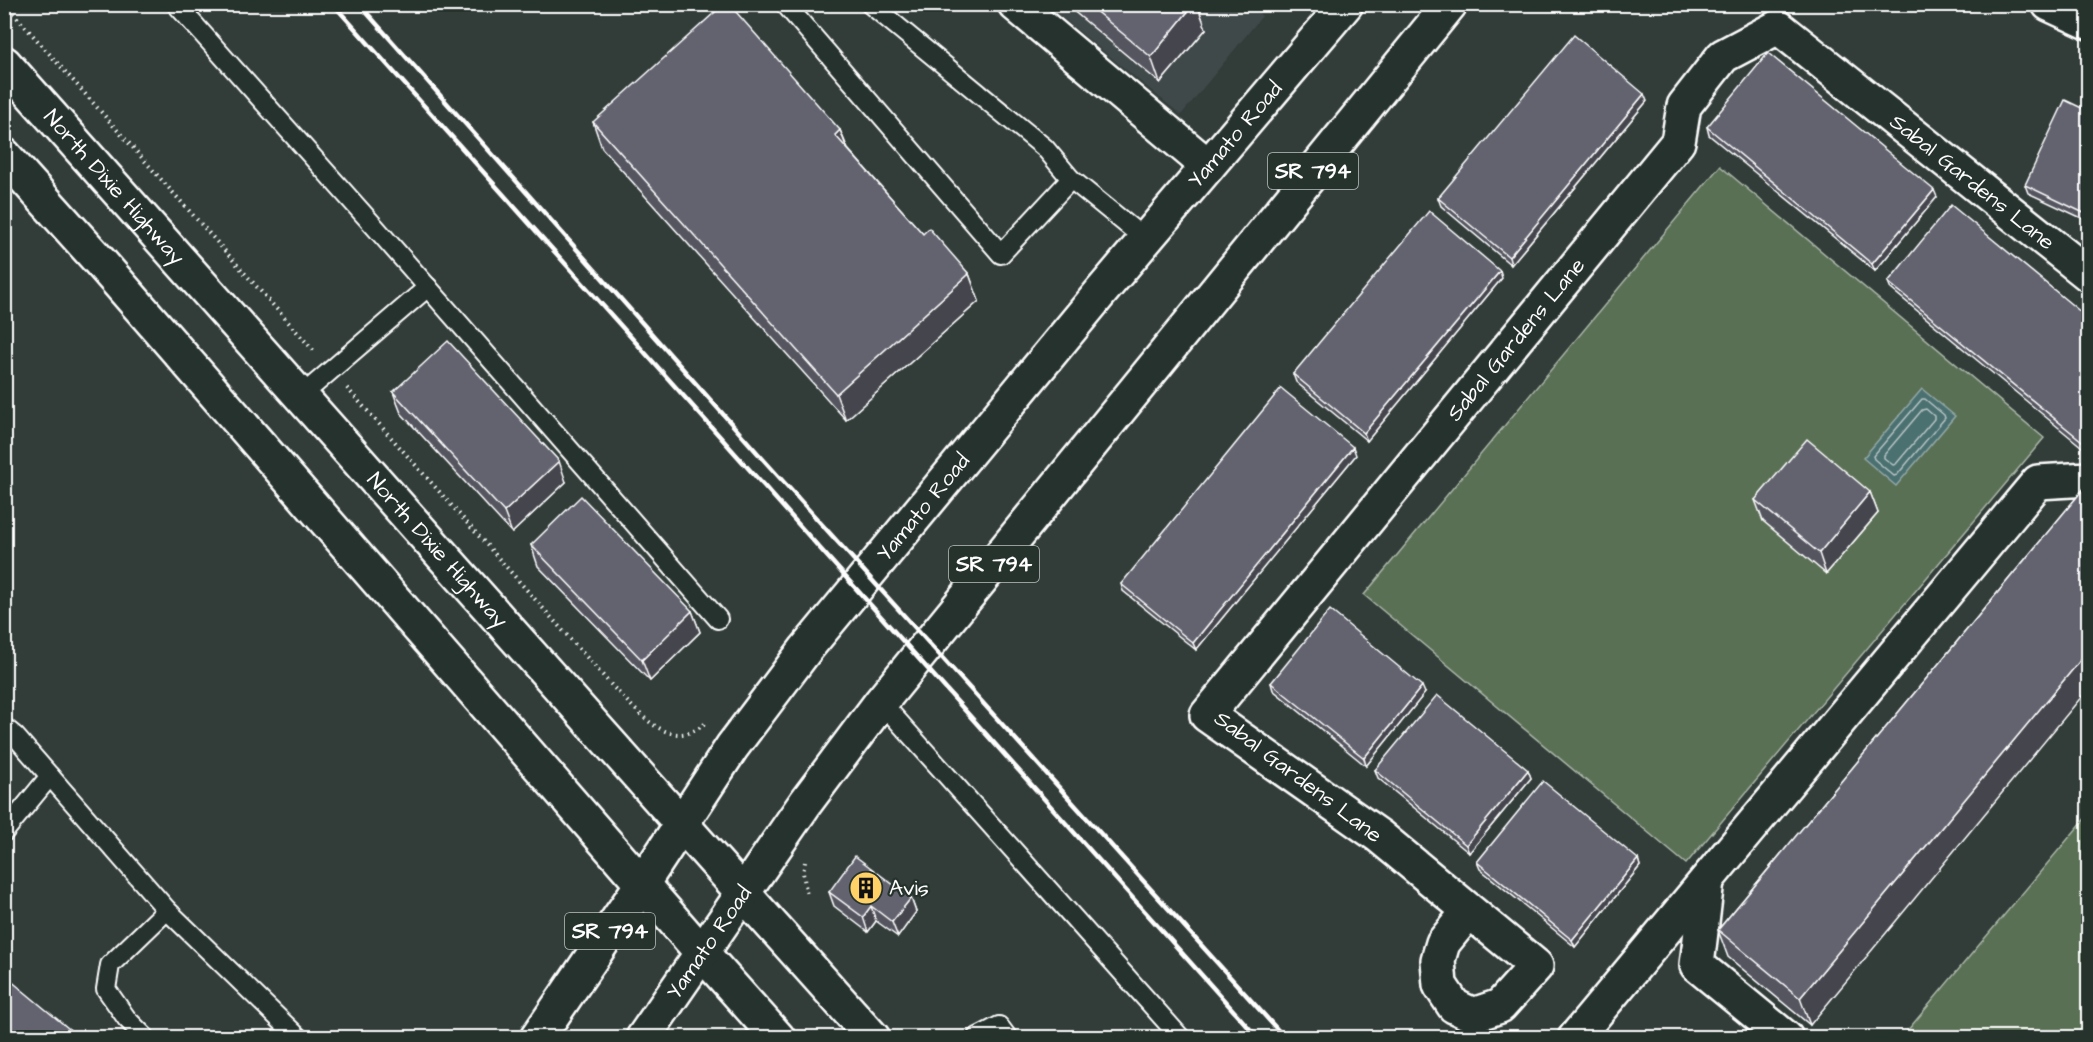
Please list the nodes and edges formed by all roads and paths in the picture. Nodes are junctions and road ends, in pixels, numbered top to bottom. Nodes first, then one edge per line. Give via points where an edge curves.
1 (176, 4) edge
2 (785, 4) edge
3 (870, 4) edge
4 (1015, 4) edge
5 (1346, 4) edge
6 (1450, 4) edge
7 (2049, 4) edge
8 (2088, 22) edge
9 (4, 63) edge
10 (4, 155) edge
11 (1208, 166) junction
12 (1071, 179) junction
13 (1146, 240) junction
14 (2088, 274) edge
15 (428, 287) junction
16 (301, 396) junction
17 (2088, 479) edge
18 (718, 619) dead end
19 (881, 702) junction
20 (708, 721) dead end
21 (4, 727) edge
22 (654, 727) dead end
23 (50, 776) junction
24 (681, 824) junction
25 (4, 832) edge
26 (810, 856) dead end
27 (1707, 880) junction
28 (642, 884) junction
29 (743, 894) junction
30 (807, 896) dead end
31 (167, 910) junction
32 (1469, 910) dead end
33 (702, 953) junction
34 (146, 1038) edge
35 (299, 1038) edge
36 (537, 1038) edge
37 (643, 1038) edge
38 (778, 1038) edge
39 (873, 1038) edge
40 (976, 1038) edge
41 (1008, 1038) edge
42 (1181, 1038) edge
43 (1575, 1038) edge
44 (1786, 1038) edge

1 - 15 lane
2 - 12 lane via 1001,254
3 - 12 lane via 1045,148
4 - 11 main road
5 - 11 main road, Yamato Road / SR 794
6 - 19 main road, Yamato Road / SR 794
7 - 8 main road
9 - 16 main road, North Dixie Highway
10 - 28 main road
11 - 13 main road, Yamato Road / SR 794
12 - 13 lane
13 - 24 main road, Yamato Road / SR 794 via 806,648 732,747
14 - 32 main road, Sabal Gardens Lane via 1778,27 1723,56 1684,106 1678,142 1207,715 1379,836
15 - 16 lane
15 - 18 lane
16 - 24 main road, North Dixie Highway
17 - 27 main road via 2038,482
19 - 29 main road, Yamato Road / SR 794
19 - 42 lane
20 - 22 path via 687,733
21 - 23 lane
23 - 25 lane
23 - 31 lane
24 - 28 main road, Yamato Road / SR 794
24 - 29 main road, North Dixie Highway
26 - 30 path via 803,873
27 - 43 main road
27 - 44 main road via 1697,965
28 - 33 main road
28 - 36 main road, Yamato Road / SR 794
29 - 33 main road, Yamato Road / SR 794
29 - 39 main road, North Dixie Highway
31 - 34 lane via 110,965 106,990
31 - 35 lane
33 - 37 main road, Yamato Road / SR 794
33 - 38 main road
40 - 41 lane via 999,1026

